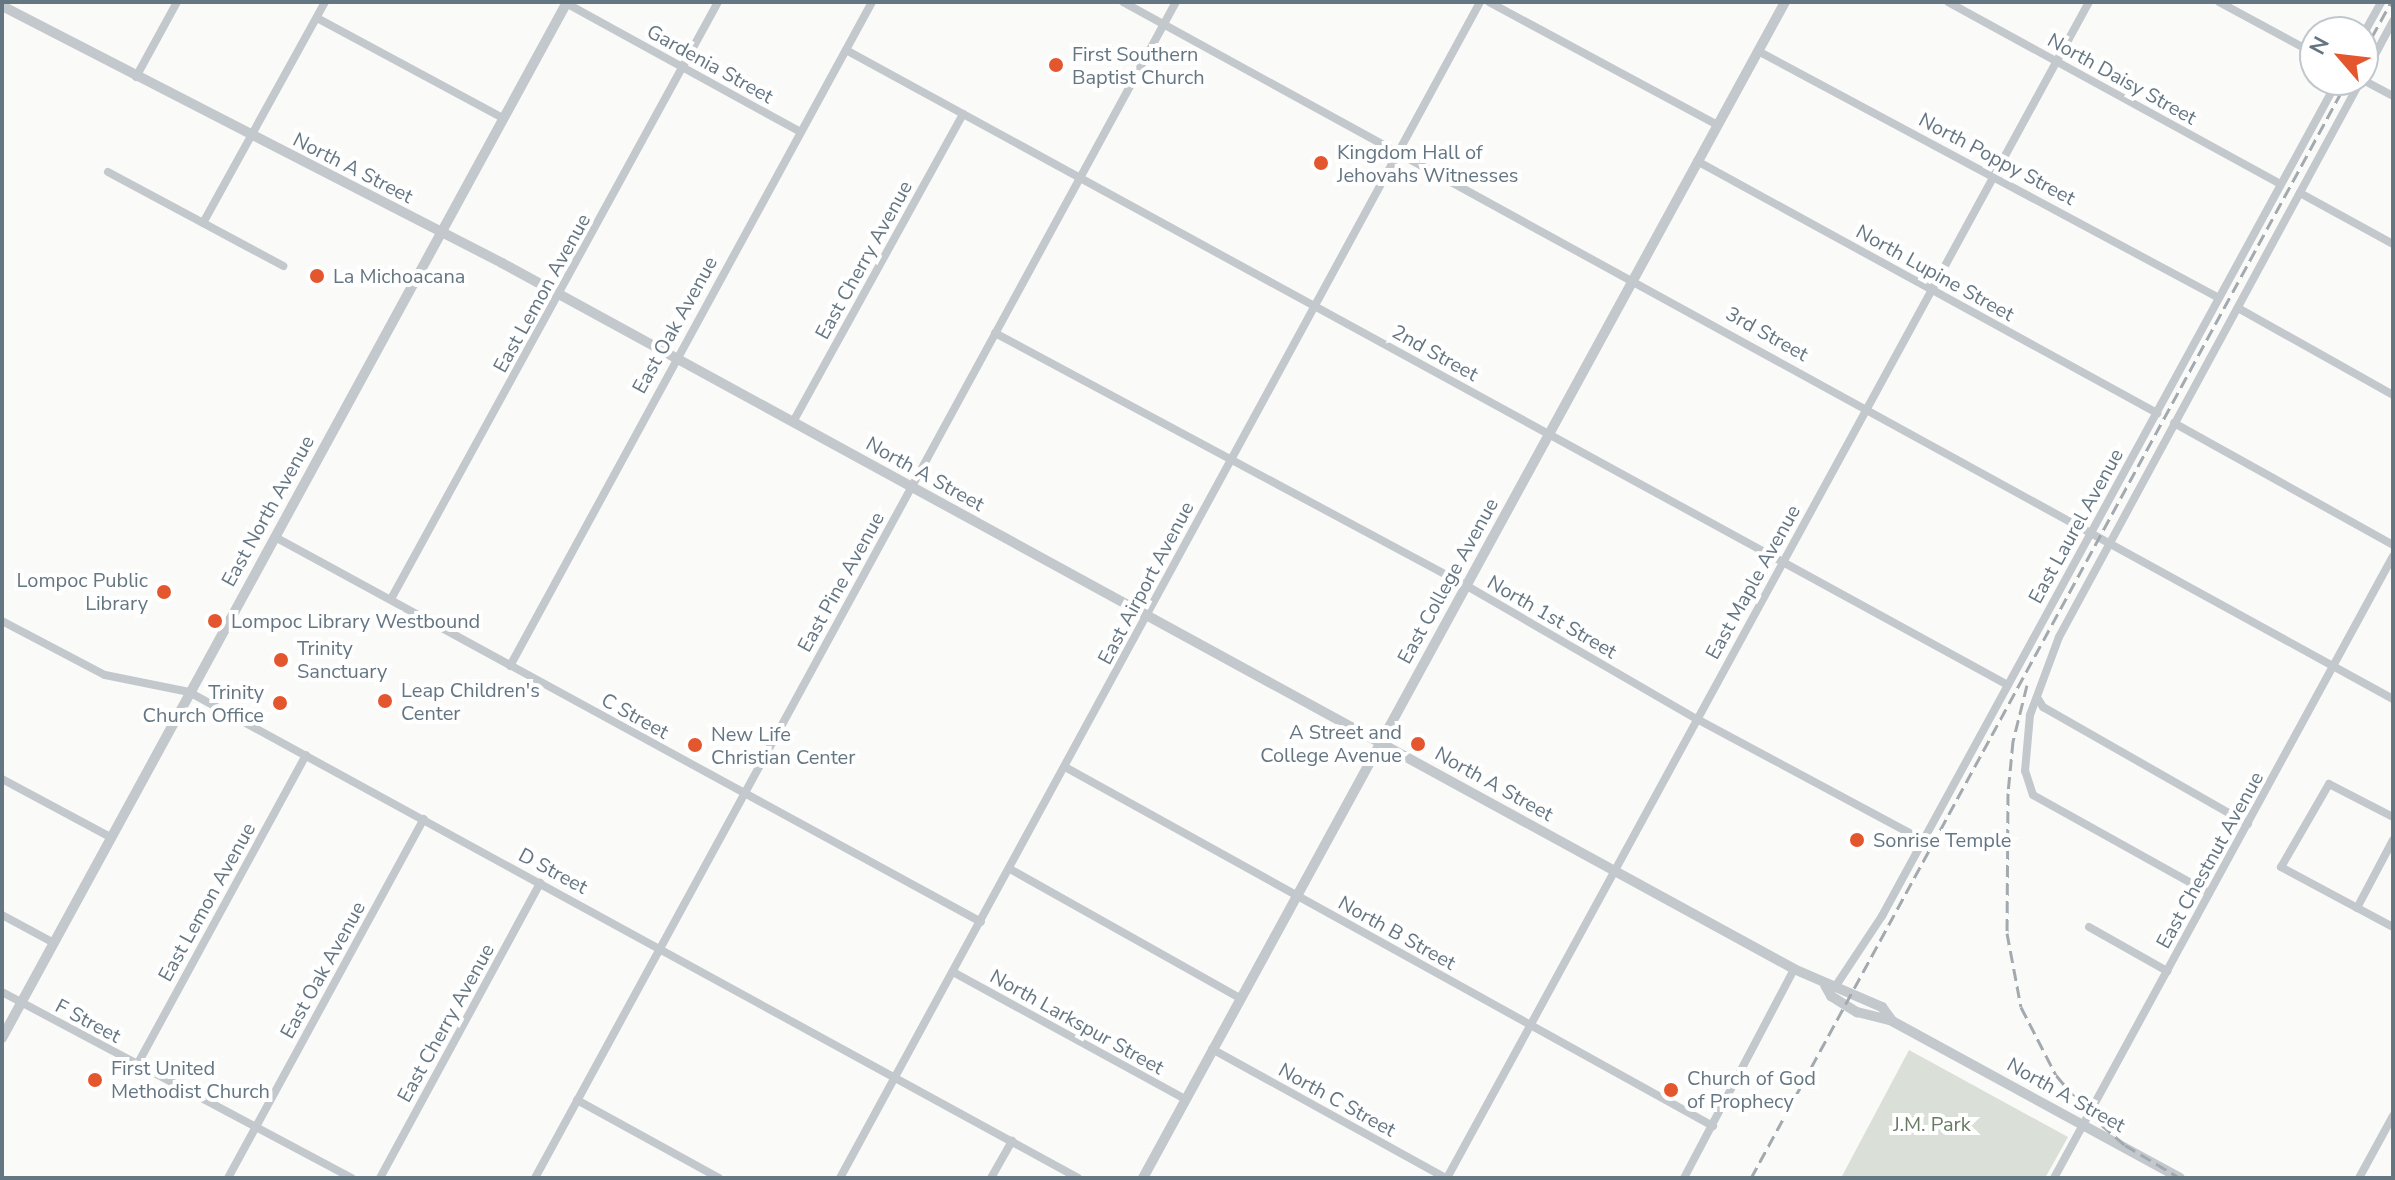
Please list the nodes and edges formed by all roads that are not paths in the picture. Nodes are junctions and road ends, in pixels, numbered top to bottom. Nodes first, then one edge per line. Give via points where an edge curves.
1 (177, 2) edge
2 (325, 2) edge
3 (718, 2) edge
4 (872, 2) edge
5 (1123, 2) edge
6 (1176, 2) edge
7 (1480, 2) edge
8 (1489, 2) edge
9 (1785, 2) edge
10 (1948, 2) edge
11 (2089, 2) edge
12 (2219, 2) edge
13 (566, 3) edge
14 (2, 6) edge
15 (317, 18) junction
16 (2393, 21) edge
17 (1164, 24) junction
18 (2299, 45) edge
19 (2379, 47) edge
20 (846, 50) junction
21 (1758, 51) junction
22 (2056, 62) junction
23 (682, 68) junction
24 (135, 78) junction
25 (2329, 96) edge
26 (2353, 96) edge
27 (963, 114) junction
28 (503, 118) junction
29 (1717, 125) junction
30 (799, 131) junction
31 (254, 138) junction
32 (1398, 152) junction
33 (1697, 161) junction
34 (108, 172) dead end
35 (1995, 176) junction
36 (1080, 177) junction
37 (2281, 184) junction
38 (2300, 193) junction
39 (203, 223) junction
40 (440, 231) junction
41 (2393, 244) edge
42 (283, 266) dead end
43 (1634, 279) junction
44 (1933, 290) junction
45 (560, 295) junction
46 (2219, 298) junction
47 (1315, 306) junction
48 (2238, 308) junction
49 (995, 333) junction
50 (676, 359) junction
51 (2393, 395) edge
52 (1867, 408) junction
53 (2157, 413) junction
54 (793, 422) junction
55 (2174, 423) junction
56 (1550, 434) junction
57 (1228, 462) junction
58 (913, 488) junction
59 (2091, 532) junction
60 (275, 537) junction
61 (2111, 541) junction
62 (2393, 545) edge
63 (2393, 556) edge
64 (1784, 561) junction
65 (1467, 586) junction
66 (391, 599) junction
67 (1148, 615) junction
68 (2, 621) edge
69 (510, 666) junction
70 (2334, 666) junction
71 (2008, 685) junction
72 (189, 692) junction
73 (2037, 697) junction
74 (2393, 699) edge
75 (1695, 718) junction
76 (1379, 742) junction
77 (306, 755) junction
78 (1065, 767) junction
79 (2, 779) edge
80 (743, 793) junction
81 (2393, 817) edge
82 (424, 819) junction
83 (2248, 824) junction
84 (110, 837) junction
85 (1923, 840) junction
86 (2393, 840) edge
87 (1010, 869) junction
88 (1614, 870) junction
89 (540, 883) junction
90 (2209, 893) junction
91 (1296, 895) junction
92 (2357, 908) junction
93 (2, 915) edge
94 (981, 922) junction
95 (2089, 927) dead end
96 (2393, 927) edge
97 (54, 943) junction
98 (660, 947) junction
99 (1794, 969) junction
100 (2167, 971) junction
101 (953, 972) junction
102 (1837, 984) junction
103 (1825, 985) junction
104 (2, 992) edge
105 (1240, 998) junction
106 (21, 1003) junction
107 (1892, 1021) junction
108 (1529, 1025) junction
109 (2, 1038) edge
110 (1212, 1049) junction
111 (137, 1065) junction
112 (896, 1076) junction
113 (1185, 1099) junction
114 (577, 1100) junction
115 (2393, 1116) edge
116 (2082, 1125) junction
117 (1713, 1126) junction
118 (256, 1127) junction
119 (1012, 1141) junction
120 (228, 1178) edge
121 (352, 1178) edge
122 (380, 1178) edge
123 (535, 1178) edge
124 (719, 1178) edge
125 (840, 1178) edge
126 (991, 1178) edge
127 (1078, 1178) edge
128 (1143, 1178) edge
129 (1446, 1178) edge
130 (1684, 1178) edge
131 (2054, 1178) edge
132 (2180, 1178) edge
133 (2359, 1178) edge

1 - 24 street
2 - 15 street
3 - 23 street, East Lemon Avenue
4 - 20 street, East Oak Avenue
5 - 17 street, 3rd Street
6 - 17 street, East Pine Avenue
7 - 32 street, East Airport Avenue
8 - 29 street
9 - 21 street, East College Avenue
10 - 22 street, North Daisy Street
11 - 22 street, East Maple Avenue
12 - 18 street
13 - 23 street, Gardenia Street
13 - 28 street, East North Avenue
14 - 24 street, North A Street
15 - 28 street
15 - 31 street
16 - 19 street, East Laurel Avenue
17 - 32 street, 3rd Street
17 - 36 street, East Pine Avenue
20 - 27 street, 2nd Street
20 - 30 street, East Oak Avenue
21 - 29 street, East College Avenue
21 - 35 street, North Poppy Street
22 - 35 street, East Maple Avenue
22 - 37 street, North Daisy Street
23 - 30 street, Gardenia Street
23 - 45 street, East Lemon Avenue
24 - 31 street, North A Street
25 - 37 street, East Laurel Avenue
26 - 38 street, East Laurel Avenue
27 - 36 street, 2nd Street
27 - 54 street, East Cherry Avenue
28 - 40 street, East North Avenue
29 - 33 street, East College Avenue
30 - 50 street, East Oak Avenue
31 - 39 street
31 - 40 street, North A Street
32 - 43 street, 3rd Street
32 - 47 street, East Airport Avenue
33 - 43 street, East College Avenue
33 - 44 street, North Lupine Street
34 - 39 street
35 - 44 street, East Maple Avenue
35 - 46 street, North Poppy Street
36 - 47 street, 2nd Street
36 - 49 street, East Pine Avenue
37 - 46 street, East Laurel Avenue
38 - 41 street
38 - 48 street, East Laurel Avenue
39 - 42 street
40 - 45 street, North A Street
40 - 60 street, East North Avenue
43 - 52 street, 3rd Street
43 - 56 street, East College Avenue
44 - 52 street, East Maple Avenue
44 - 53 street, North Lupine Street
45 - 50 street, North A Street
45 - 66 street, East Lemon Avenue
46 - 53 street, East Laurel Avenue
47 - 56 street, 2nd Street
47 - 57 street, East Airport Avenue
48 - 51 street
48 - 55 street, East Laurel Avenue
49 - 57 street, North 1st Street
49 - 58 street, East Pine Avenue
50 - 54 street, North A Street
50 - 69 street, East Oak Avenue
52 - 59 street, 3rd Street
52 - 64 street, East Maple Avenue
53 - 59 street, East Laurel Avenue
54 - 58 street, North A Street
55 - 61 street, East Laurel Avenue
55 - 62 street
56 - 64 street, 2nd Street
56 - 65 street, East College Avenue
57 - 65 street, North 1st Street
57 - 67 street, East Airport Avenue
58 - 67 street, North A Street
58 - 80 street, East Pine Avenue
59 - 61 street, 3rd Street
59 - 71 street, East Laurel Avenue
60 - 66 street, C Street
60 - 72 street, East North Avenue
61 - 70 street, 3rd Street
61 - 73 street, East Laurel Avenue via 2051,653
63 - 70 street, East Chestnut Avenue
64 - 71 street, 2nd Street
64 - 75 street, East Maple Avenue
65 - 75 street, North 1st Street
65 - 76 street, East College Avenue
66 - 69 street, C Street
67 - 76 street, North A Street
67 - 78 street, East Airport Avenue
68 - 72 street, D Street via 105,675
69 - 80 street, C Street
70 - 74 street, 3rd Street
70 - 83 street, East Chestnut Avenue
71 - 85 street, East Laurel Avenue
72 - 77 street, D Street
72 - 84 street, East North Avenue
73 - 83 street via 2043,707
73 - 90 street, East Laurel Avenue via 2030,715 2025,771 2033,795
75 - 85 street, North 1st Street
75 - 88 street, East Maple Avenue
76 - 88 street, North A Street
76 - 91 street, East College Avenue
77 - 82 street, D Street
77 - 111 street, East Lemon Avenue
78 - 87 street, East Airport Avenue
78 - 91 street, North B Street
79 - 84 street
80 - 94 street, C Street
80 - 98 street, East Pine Avenue
81 - 92 street via 2329,784 2281,867
82 - 89 street, D Street
82 - 118 street, East Oak Avenue
83 - 90 street, East Chestnut Avenue
84 - 97 street, East North Avenue
85 - 102 street, East Laurel Avenue
86 - 92 street
87 - 94 street, East Airport Avenue
87 - 105 street
88 - 99 street, North A Street
88 - 108 street, East Maple Avenue
89 - 98 street, D Street
89 - 122 street, East Cherry Avenue
90 - 100 street, East Chestnut Avenue
91 - 105 street, East College Avenue
91 - 108 street, North B Street
92 - 96 street
93 - 97 street
94 - 101 street, East Airport Avenue
95 - 100 street
97 - 106 street, East North Avenue
98 - 112 street, D Street
98 - 114 street, East Pine Avenue
99 - 103 street, North A Street
99 - 117 street
100 - 116 street, East Chestnut Avenue
101 - 112 street, East Airport Avenue
101 - 113 street, North Larkspur Street
102 - 103 street
102 - 107 street, North A Street via 1882,1007
103 - 107 street, North A Street via 1831,996 1857,1012
104 - 106 street, F Street
105 - 110 street, East College Avenue
106 - 109 street, East North Avenue
106 - 111 street, F Street
107 - 116 street, North A Street
108 - 117 street, North B Street
108 - 129 street, East Maple Avenue
110 - 113 street, East College Avenue
110 - 129 street, North C Street
111 - 118 street, F Street
112 - 119 street, D Street
112 - 125 street, East Airport Avenue
113 - 128 street, East College Avenue
114 - 123 street, East Pine Avenue
114 - 124 street
115 - 133 street
116 - 131 street, East Chestnut Avenue
116 - 132 street, North A Street
117 - 130 street
118 - 120 street, East Oak Avenue
118 - 121 street, F Street
119 - 126 street
119 - 127 street, D Street

